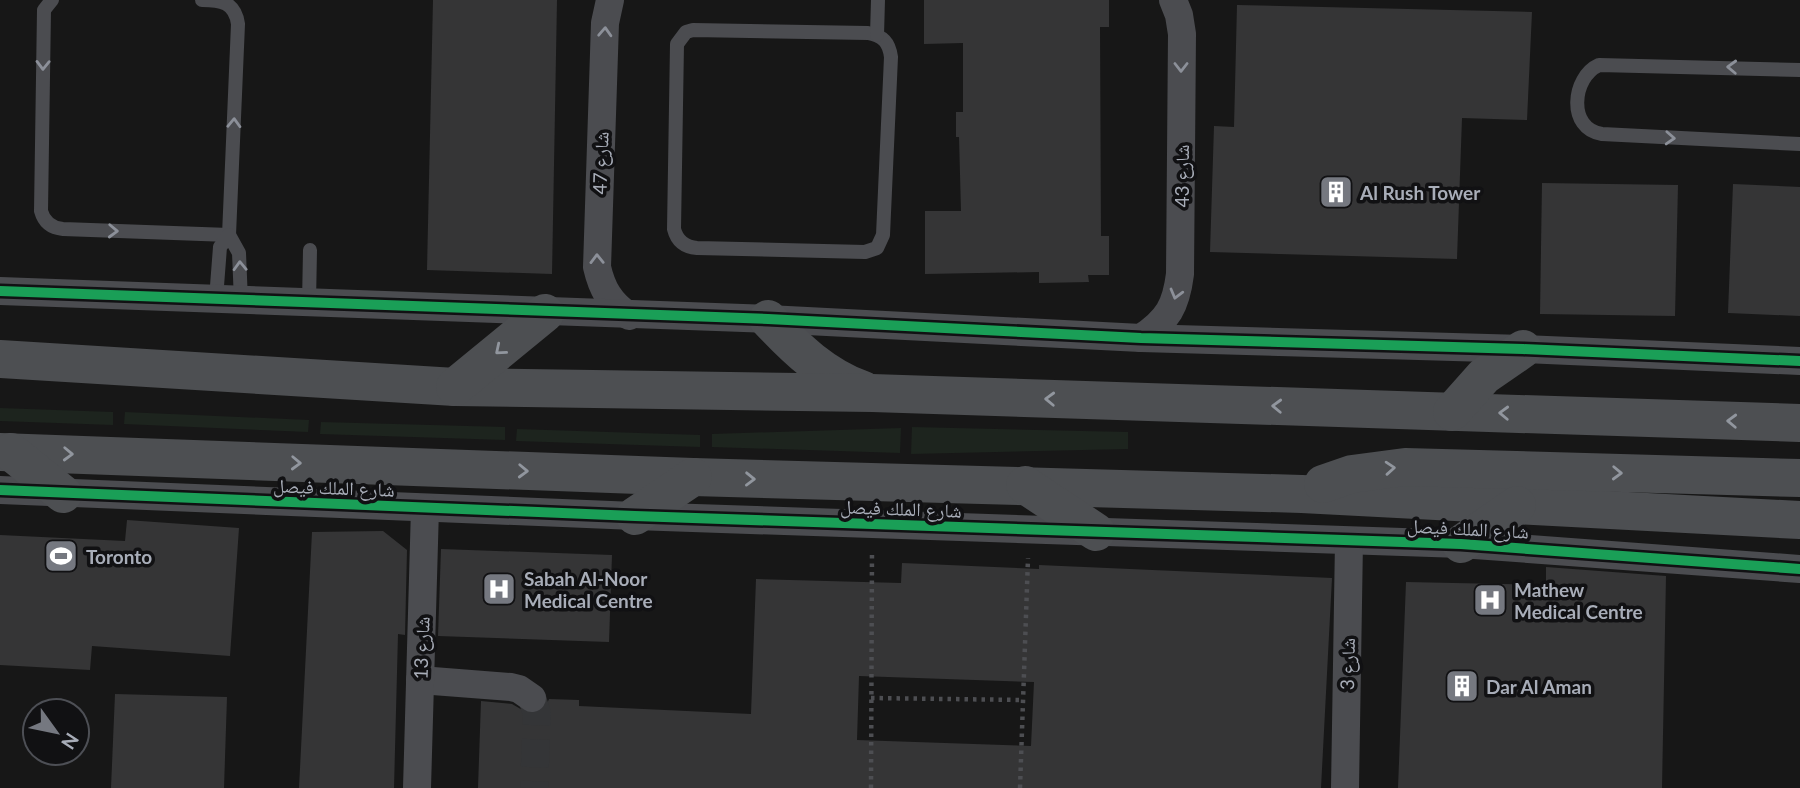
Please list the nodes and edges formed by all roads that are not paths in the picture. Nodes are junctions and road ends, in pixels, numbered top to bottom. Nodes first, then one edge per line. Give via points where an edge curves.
1 (51, 0) edge
2 (202, 0) edge
3 (610, 0) edge
4 (877, 0) edge
5 (1173, 0) edge
6 (877, 35) junction
7 (1800, 70) edge
8 (1800, 144) edge
9 (229, 234) junction
10 (310, 250) dead end
11 (0, 291) edge
12 (229, 300) junction
13 (309, 303) junction
14 (545, 313) junction
15 (629, 316) junction
16 (768, 319) junction
17 (1141, 338) junction
18 (1523, 349) junction
19 (0, 359) edge
20 (1800, 361) edge
21 (455, 387) junction
22 (872, 393) junction
23 (1452, 412) junction
24 (1800, 423) edge
25 (6, 452) edge
26 (693, 477) junction
27 (1800, 478) edge
28 (1025, 485) junction
29 (0, 490) edge
30 (63, 494) junction
31 (1302, 494) junction
32 (1517, 505) junction
33 (425, 508) junction
34 (635, 516) junction
35 (1800, 520) edge
36 (1096, 532) junction
37 (1349, 541) junction
38 (1461, 544) junction
39 (1800, 569) edge
40 (420, 680) junction
41 (532, 698) dead end
42 (417, 788) edge
43 (1345, 788) edge

1 -> 9 lane via 44,10 41,211 45,221 63,229
9 -> 2 lane via 238,24 225,2
15 -> 3 street, شارع 47 via 607,295 597,267 604,23
4 - 6 lane
5 -> 17 street, شارع 43 via 1182,34 1180,274 1170,312
6 - 6 lane via 693,30 680,37 674,229 683,244 865,252 877,248 883,235 891,57 885,40
7 -> 8 lane via 1600,65 1591,68 1580,84 1578,112 1585,128 1593,133
12 -> 9 lane via 239,253
9 - 12 lane via 220,247
10 - 13 lane
11 - 12 street
12 - 13 street
13 - 14 street
14 - 15 street
14 -> 21 main road
15 - 16 street
16 - 17 street
16 - 22 main road via 840,382
17 - 18 street
18 - 20 street
18 - 23 main road via 1484,376
19 - 21 main road
21 - 22 main road
23 -> 22 main road
24 -> 23 main road
25 -> 26 main road, شارع الملك فيصل
25 - 30 main road
26 -> 28 main road, شارع الملك فيصل
26 - 34 main road
31 -> 27 main road via 1352,474 1405,467
28 - 31 main road, شارع الملك فيصل
28 - 36 main road
29 - 30 street, شارع الملك فيصل
30 - 33 street, شارع الملك فيصل
31 - 32 main road, شارع الملك فيصل
32 - 35 main road, شارع الملك فيصل
32 - 38 main road
33 - 34 street, شارع الملك فيصل
33 - 40 street, شارع 13
34 - 36 street, شارع الملك فيصل
36 - 37 street, شارع الملك فيصل
37 - 38 street, شارع الملك فيصل
37 - 43 street, شارع 3
38 - 39 street, شارع الملك فيصل
40 - 41 street via 511,687
40 - 42 street, شارع 13

